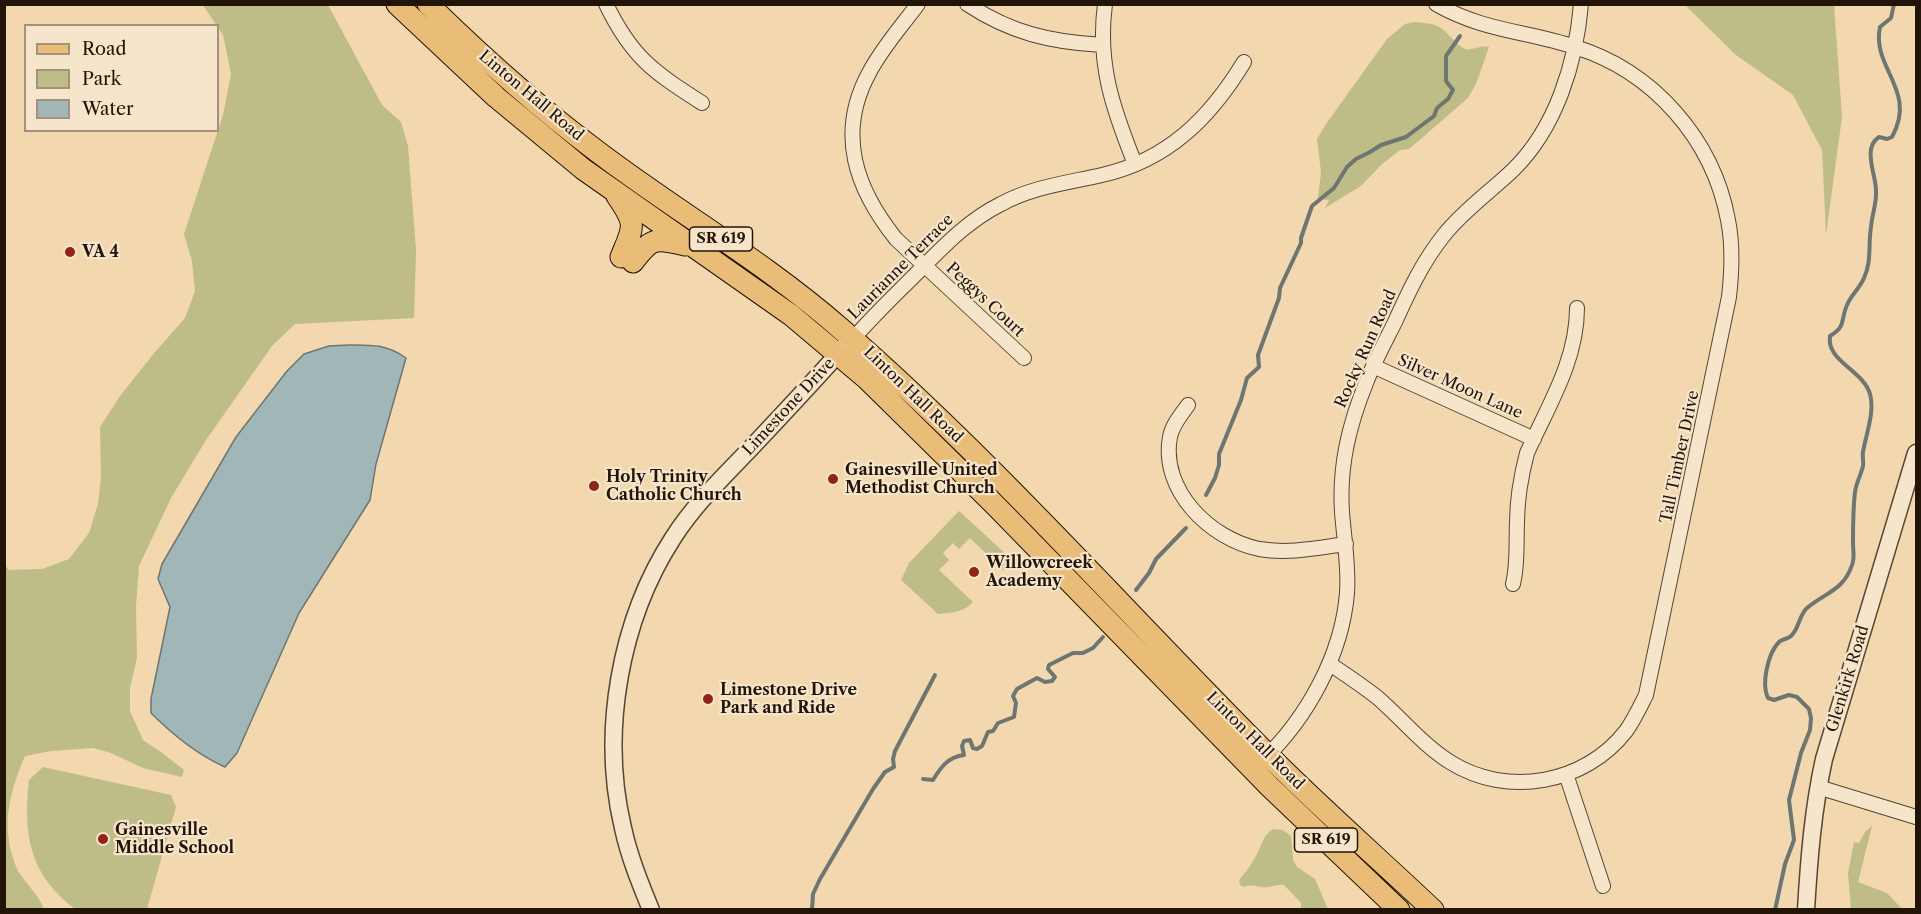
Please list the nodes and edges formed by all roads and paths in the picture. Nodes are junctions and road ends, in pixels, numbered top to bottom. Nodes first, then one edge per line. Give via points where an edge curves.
1 (428, 4) edge
2 (606, 4) edge
3 (918, 4) edge
4 (967, 4) edge
5 (1105, 4) edge
6 (1436, 4) edge
7 (1581, 4) edge
8 (410, 9) edge
9 (1102, 45) junction
10 (1575, 47) junction
11 (1244, 62) dead end
12 (702, 103) dead end
13 (1135, 164) junction
14 (614, 191) junction
15 (695, 248) junction
16 (924, 266) junction
17 (1576, 308) dead end
18 (846, 346) junction
19 (1024, 358) dead end
20 (1373, 366) junction
21 (1188, 405) dead end
22 (1534, 439) junction
23 (1917, 453) edge
24 (1346, 544) junction
25 (1513, 584) dead end
26 (1330, 664) junction
27 (1260, 762) junction
28 (1566, 774) junction
29 (1818, 787) junction
30 (1917, 817) edge
31 (1603, 886) dead end
32 (651, 909) edge
33 (1399, 909) edge
34 (1433, 909) edge
35 (1806, 909) edge

1 - 18 main road, Linton Hall Road / SR 619 via 524,93 599,153 800,293
2 - 12 street via 630,47 646,64
3 - 16 street, Peggys Court via 868,75 856,109 853,148 859,180 869,201 896,239
4 - 9 street via 1021,32
5 - 9 street
6 - 10 street, Tall Timber Drive via 1494,28
7 - 10 street, Rocky Run Road
8 - 14 main road, Linton Hall Road / SR 619 via 471,75
9 - 13 street via 1110,93
10 - 20 street, Rocky Run Road via 1561,93 1535,142 1515,168 1463,214 1429,255
10 - 28 street, Tall Timber Drive via 1622,66 1644,82 1692,134 1722,196 1732,272 1646,695 1635,718 1614,743
11 - 13 street, Laurianne Terrace via 1228,89 1192,129
13 - 16 street, Laurianne Terrace via 1043,187 1000,204 958,231
14 - 15 main road, Linton Hall Road / SR 619
14 - 15 main road via 632,224 627,260 657,240
15 - 18 main road, Linton Hall Road / SR 619 via 783,309
16 - 18 street, Laurianne Terrace
16 - 19 street, Peggys Court
17 - 22 street via 1574,343 1568,362
18 - 27 main road, Linton Hall Road / SR 619 via 926,406 1021,500
18 - 32 street, Limestone Drive via 687,519 655,570 639,608 618,691 615,773 623,827
20 - 22 street, Silver Moon Lane
20 - 24 street, Rocky Run Road via 1354,416 1343,461
21 - 24 street via 1170,436 1170,460 1182,493 1205,523 1226,538 1259,549 1293,551
22 - 25 street via 1520,484
23 - 29 street, Glenkirk Road
24 - 26 street, Rocky Run Road via 1344,616
26 - 27 street, Rocky Run Road via 1312,698
26 - 28 street, Tall Timber Drive via 1464,770 1517,783
27 - 33 main road, Linton Hall Road / SR 619
27 - 34 main road, Linton Hall Road / SR 619
28 - 31 street
29 - 30 street
29 - 35 street, Glenkirk Road via 1809,847

